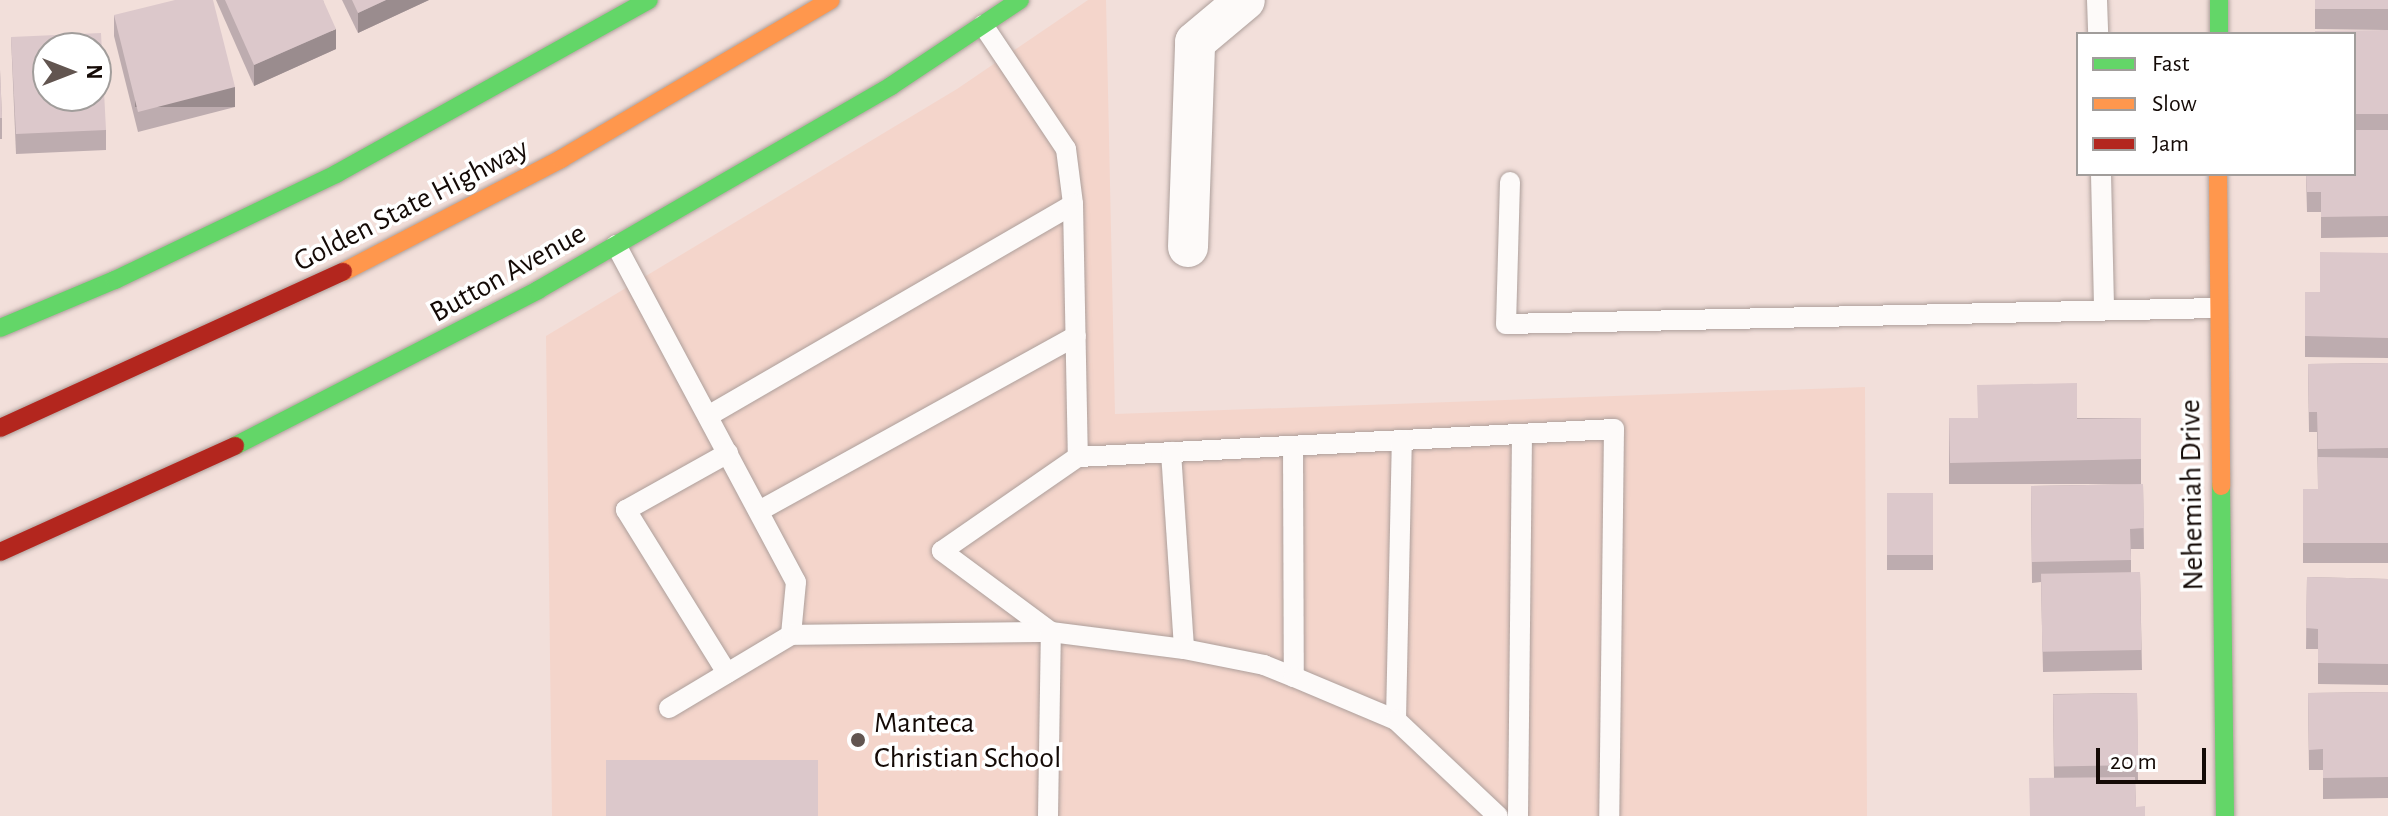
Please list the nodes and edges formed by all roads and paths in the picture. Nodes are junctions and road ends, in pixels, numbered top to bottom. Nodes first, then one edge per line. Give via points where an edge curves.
1 (649, 0) edge
2 (831, 0) edge
3 (1020, 0) edge
4 (1245, 0) edge
5 (2097, 0) edge
6 (2219, 0) edge
7 (983, 25) junction
8 (2098, 32) edge
9 (2219, 32) edge
10 (2101, 176) edge
11 (2218, 176) edge
12 (1510, 182) dead end
13 (1073, 204) junction
14 (616, 245) junction
15 (1188, 247) dead end
16 (2217, 308) junction
17 (2104, 310) junction
18 (0, 328) edge
19 (1076, 336) junction
20 (708, 416) junction
21 (0, 428) edge
22 (1522, 434) junction
23 (1402, 440) junction
24 (1293, 446) junction
25 (1171, 452) junction
26 (728, 453) junction
27 (1078, 457) junction
28 (759, 511) junction
29 (0, 552) edge
30 (1051, 632) junction
31 (791, 635) junction
32 (1184, 649) junction
33 (727, 673) junction
34 (1294, 677) junction
35 (669, 708) dead end
36 (1396, 720) junction
37 (1048, 816) edge
38 (1498, 816) edge
39 (1518, 816) edge
40 (1609, 816) edge
41 (2225, 816) edge

1 - 18 main road, Golden State Highway via 336,174 115,280
2 - 21 main road, Golden State Highway via 561,159 316,286
3 - 7 main road, Button Avenue
4 - 15 street via 1195,42
5 - 8 lane
6 - 9 main road
7 - 13 lane via 1066,149
7 - 14 main road, Button Avenue via 891,86
10 - 17 lane
11 - 16 main road, Nehemiah Drive
12 - 17 lane via 1506,324
13 - 19 lane
13 - 20 lane
14 - 20 lane
14 - 29 main road, Button Avenue via 218,455
16 - 17 lane
16 - 41 main road, Nehemiah Drive
19 - 27 lane
19 - 28 lane
20 - 26 lane
22 - 23 lane
22 - 39 lane
22 - 40 lane via 1614,429
23 - 24 lane
23 - 36 lane
24 - 25 lane
24 - 34 lane
25 - 27 lane
25 - 32 lane
26 - 28 lane
26 - 33 lane via 626,510
27 - 30 lane via 942,551
28 - 31 lane via 796,582
30 - 31 lane
30 - 32 lane
30 - 37 lane
31 - 33 lane
32 - 34 lane via 1264,665
33 - 35 lane
34 - 36 lane
36 - 38 lane

